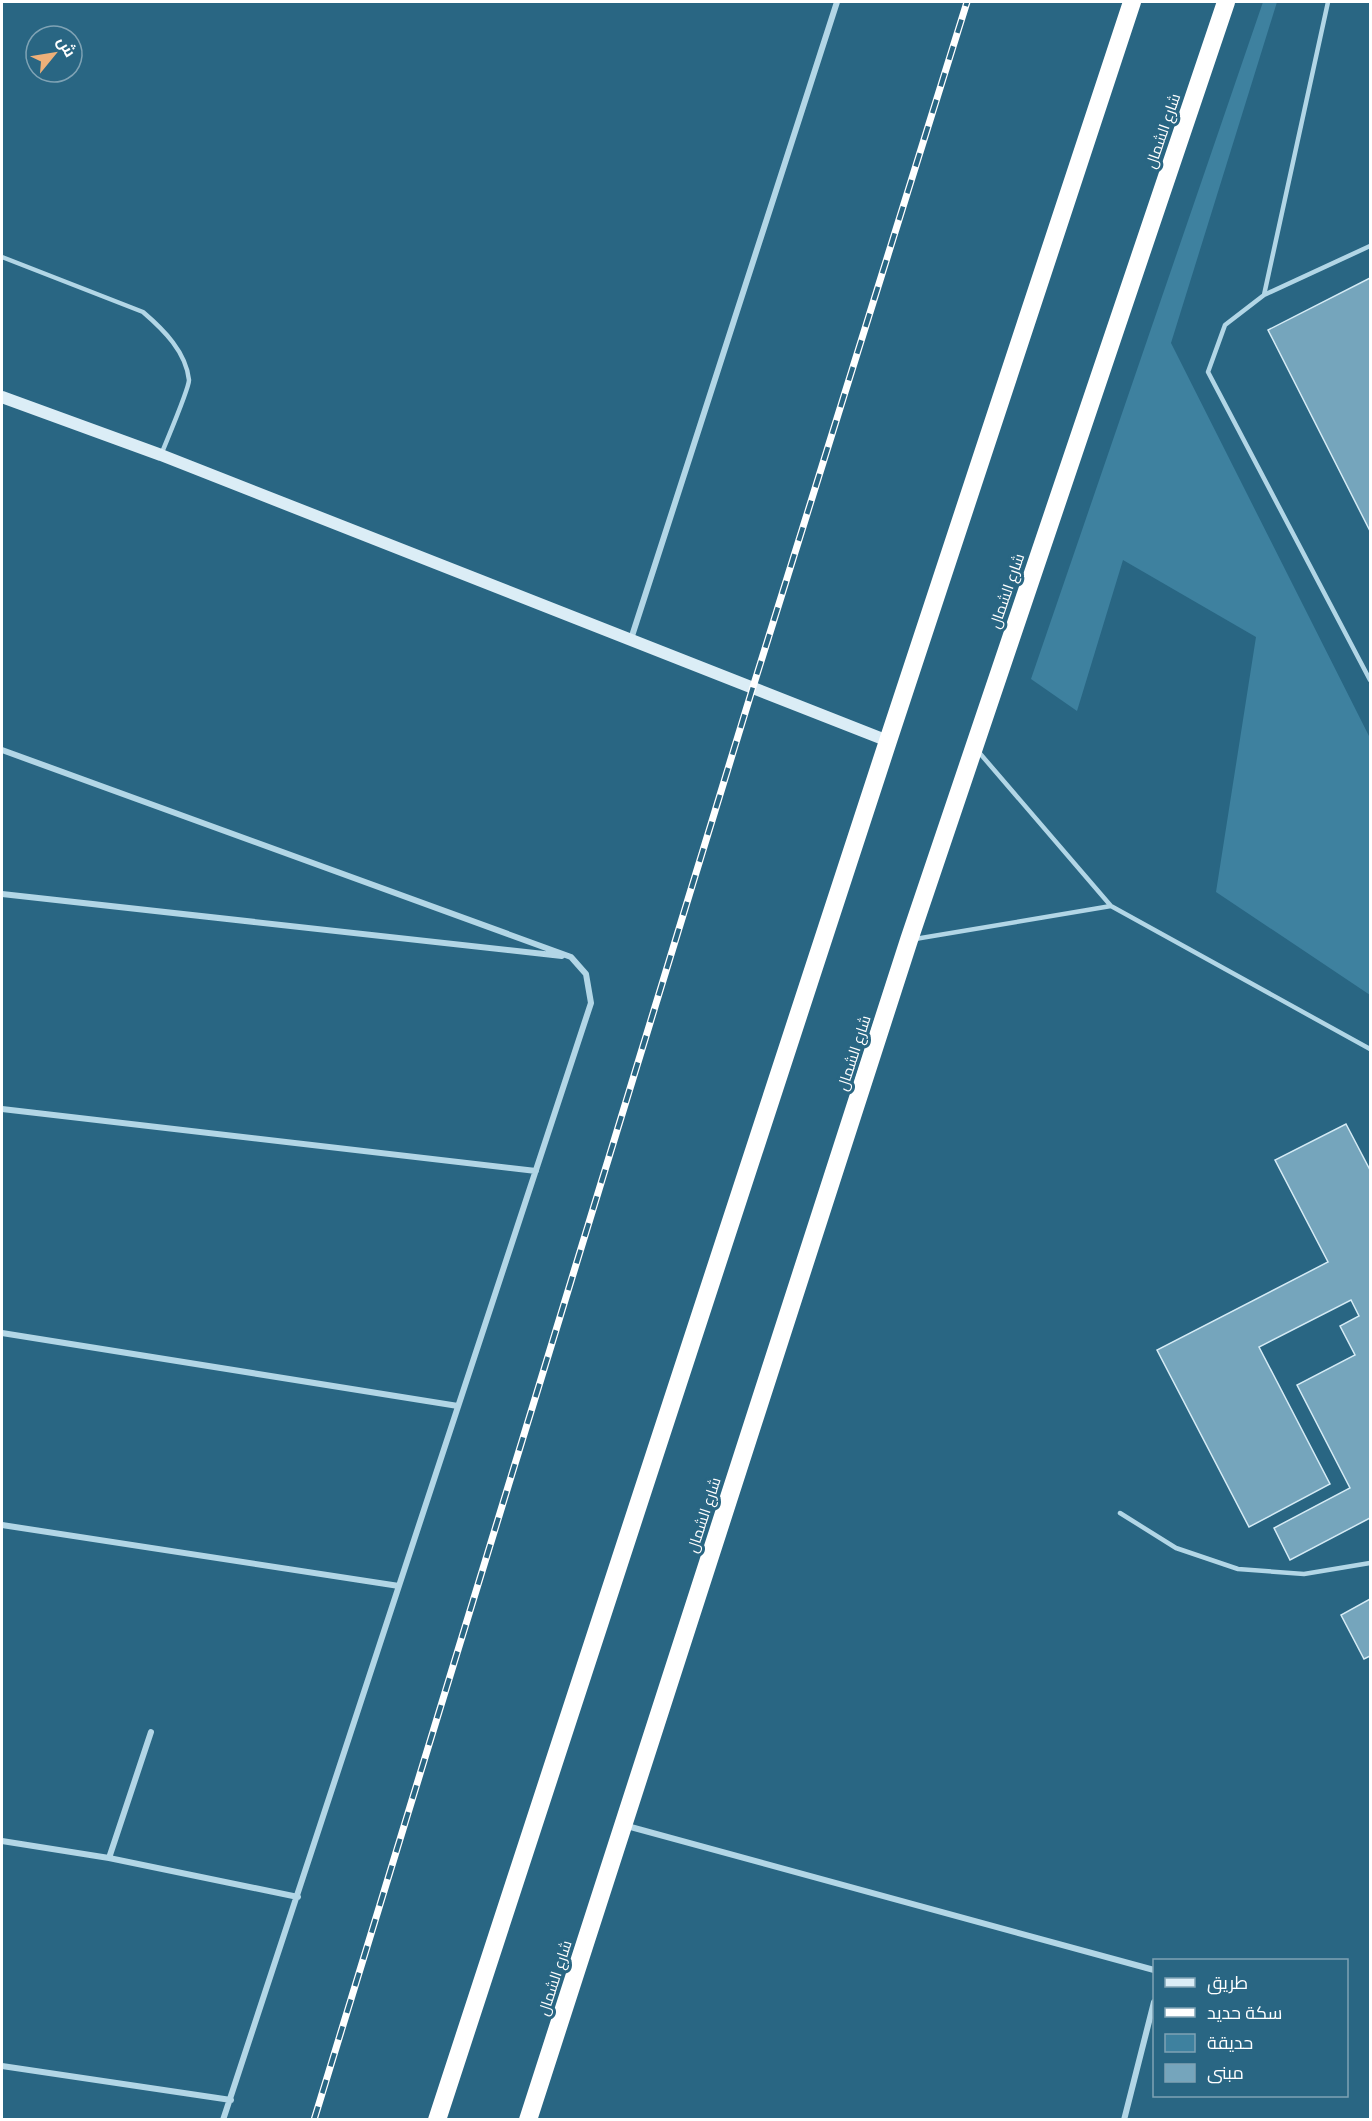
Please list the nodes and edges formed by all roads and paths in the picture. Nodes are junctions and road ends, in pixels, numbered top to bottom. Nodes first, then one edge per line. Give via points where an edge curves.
1 (837, 2) edge
2 (1132, 2) edge
3 (1226, 2) edge
4 (1328, 2) edge
5 (1371, 246) edge
6 (2, 257) edge
7 (1264, 295) junction
8 (2, 397) edge
9 (162, 455) junction
10 (631, 639) junction
11 (1371, 680) edge
12 (888, 741) junction
13 (974, 746) junction
14 (2, 750) edge
15 (2, 894) edge
16 (1111, 906) junction
17 (909, 940) junction
18 (571, 957) junction
19 (1371, 1049) edge
20 (2, 1109) edge
21 (536, 1171) junction
22 (2, 1333) edge
23 (458, 1406) junction
24 (1120, 1514) dead end
25 (2, 1525) edge
26 (1371, 1563) edge
27 (399, 1586) junction
28 (151, 1732) dead end
29 (623, 1825) junction
30 (2, 1841) edge
31 (109, 1858) junction
32 (297, 1897) junction
33 (1153, 1969) edge
34 (1153, 2010) edge
35 (2, 2066) edge
36 (231, 2100) junction
37 (223, 2120) edge
38 (437, 2120) edge
39 (528, 2120) edge
40 (1124, 2120) edge

1 - 10 street
2 - 12 highway
3 - 13 highway, شارع الشمال
4 - 7 lane
5 - 7 lane
6 - 9 lane via 143,312 180,351 189,382
7 - 11 lane via 1225,325 1208,372
8 - 9 street
9 - 10 street
10 - 12 street
12 - 38 highway
13 - 16 lane
13 - 17 highway, شارع الشمال
14 - 18 street
15 - 18 street
16 - 17 lane
16 - 19 lane
17 - 29 highway, شارع الشمال
18 - 21 street via 586,974 591,1003
20 - 21 street
21 - 23 street
22 - 23 street
23 - 27 street
24 - 26 lane via 1176,1548 1239,1569 1304,1574
25 - 27 street
27 - 32 street
28 - 31 street
29 - 33 street
29 - 39 highway, شارع الشمال
30 - 31 street
31 - 32 street
32 - 36 street
34 - 40 street
35 - 36 street
36 - 37 street

